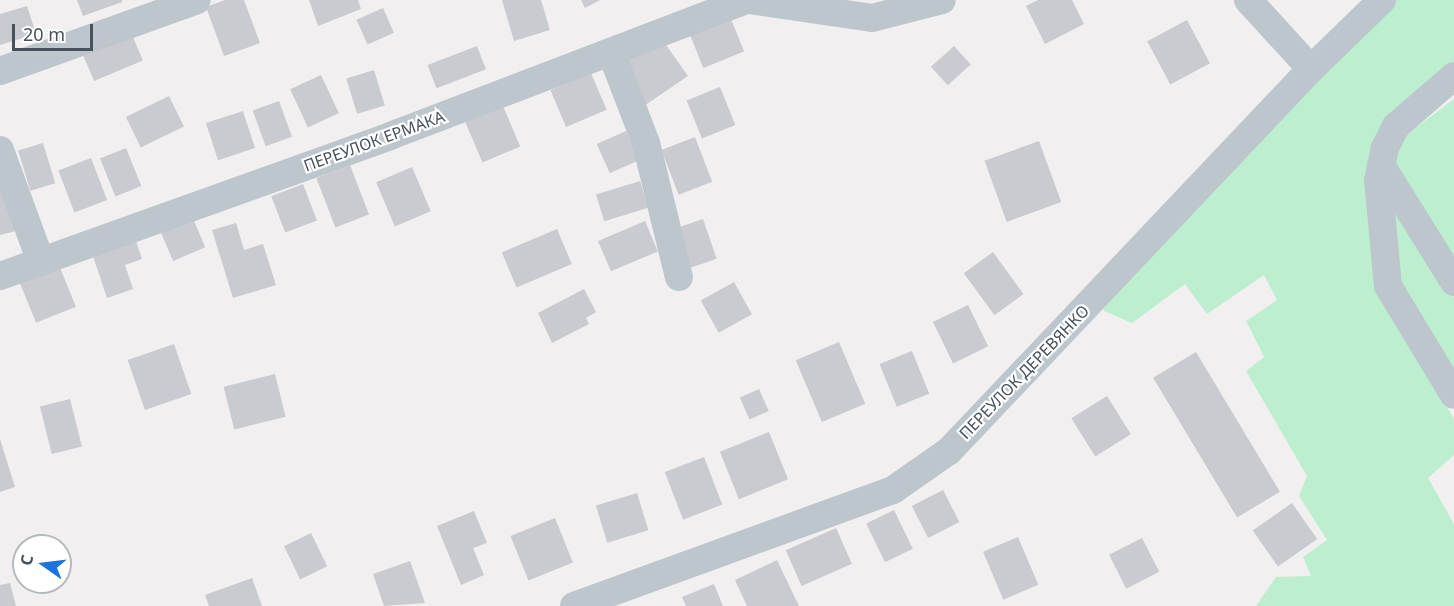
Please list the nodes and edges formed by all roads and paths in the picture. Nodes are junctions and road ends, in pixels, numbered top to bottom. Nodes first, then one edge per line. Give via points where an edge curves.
1 (197, 0) edge
2 (747, 0) edge
3 (942, 0) edge
4 (1248, 0) edge
5 (1382, 0) edge
6 (611, 52) junction
7 (1311, 69) junction
8 (0, 71) edge
9 (1454, 76) edge
10 (0, 150) edge
11 (1381, 165) junction
12 (41, 261) junction
13 (0, 276) edge
14 (679, 277) dead end
15 (1454, 282) edge
16 (1454, 395) edge
17 (581, 605) edge

1 - 8 street
2 - 3 street, ПЕРЕУЛОК ЕРМАКА via 872,18
2 - 6 street, ПЕРЕУЛОК ЕРМАКА
4 - 7 street
5 - 7 street, ПЕРЕУЛОК ДЕРЕВЯНКО
6 - 12 street, ПЕРЕУЛОК ЕРМАКА
6 - 14 street via 646,143
7 - 17 street, ПЕРЕУЛОК ДЕРЕВЯНКО via 949,451 893,490
9 - 11 street via 1396,126
10 - 12 street
11 - 15 street
11 - 16 street via 1381,230 1388,286
12 - 13 street, ПЕРЕУЛОК ЕРМАКА

